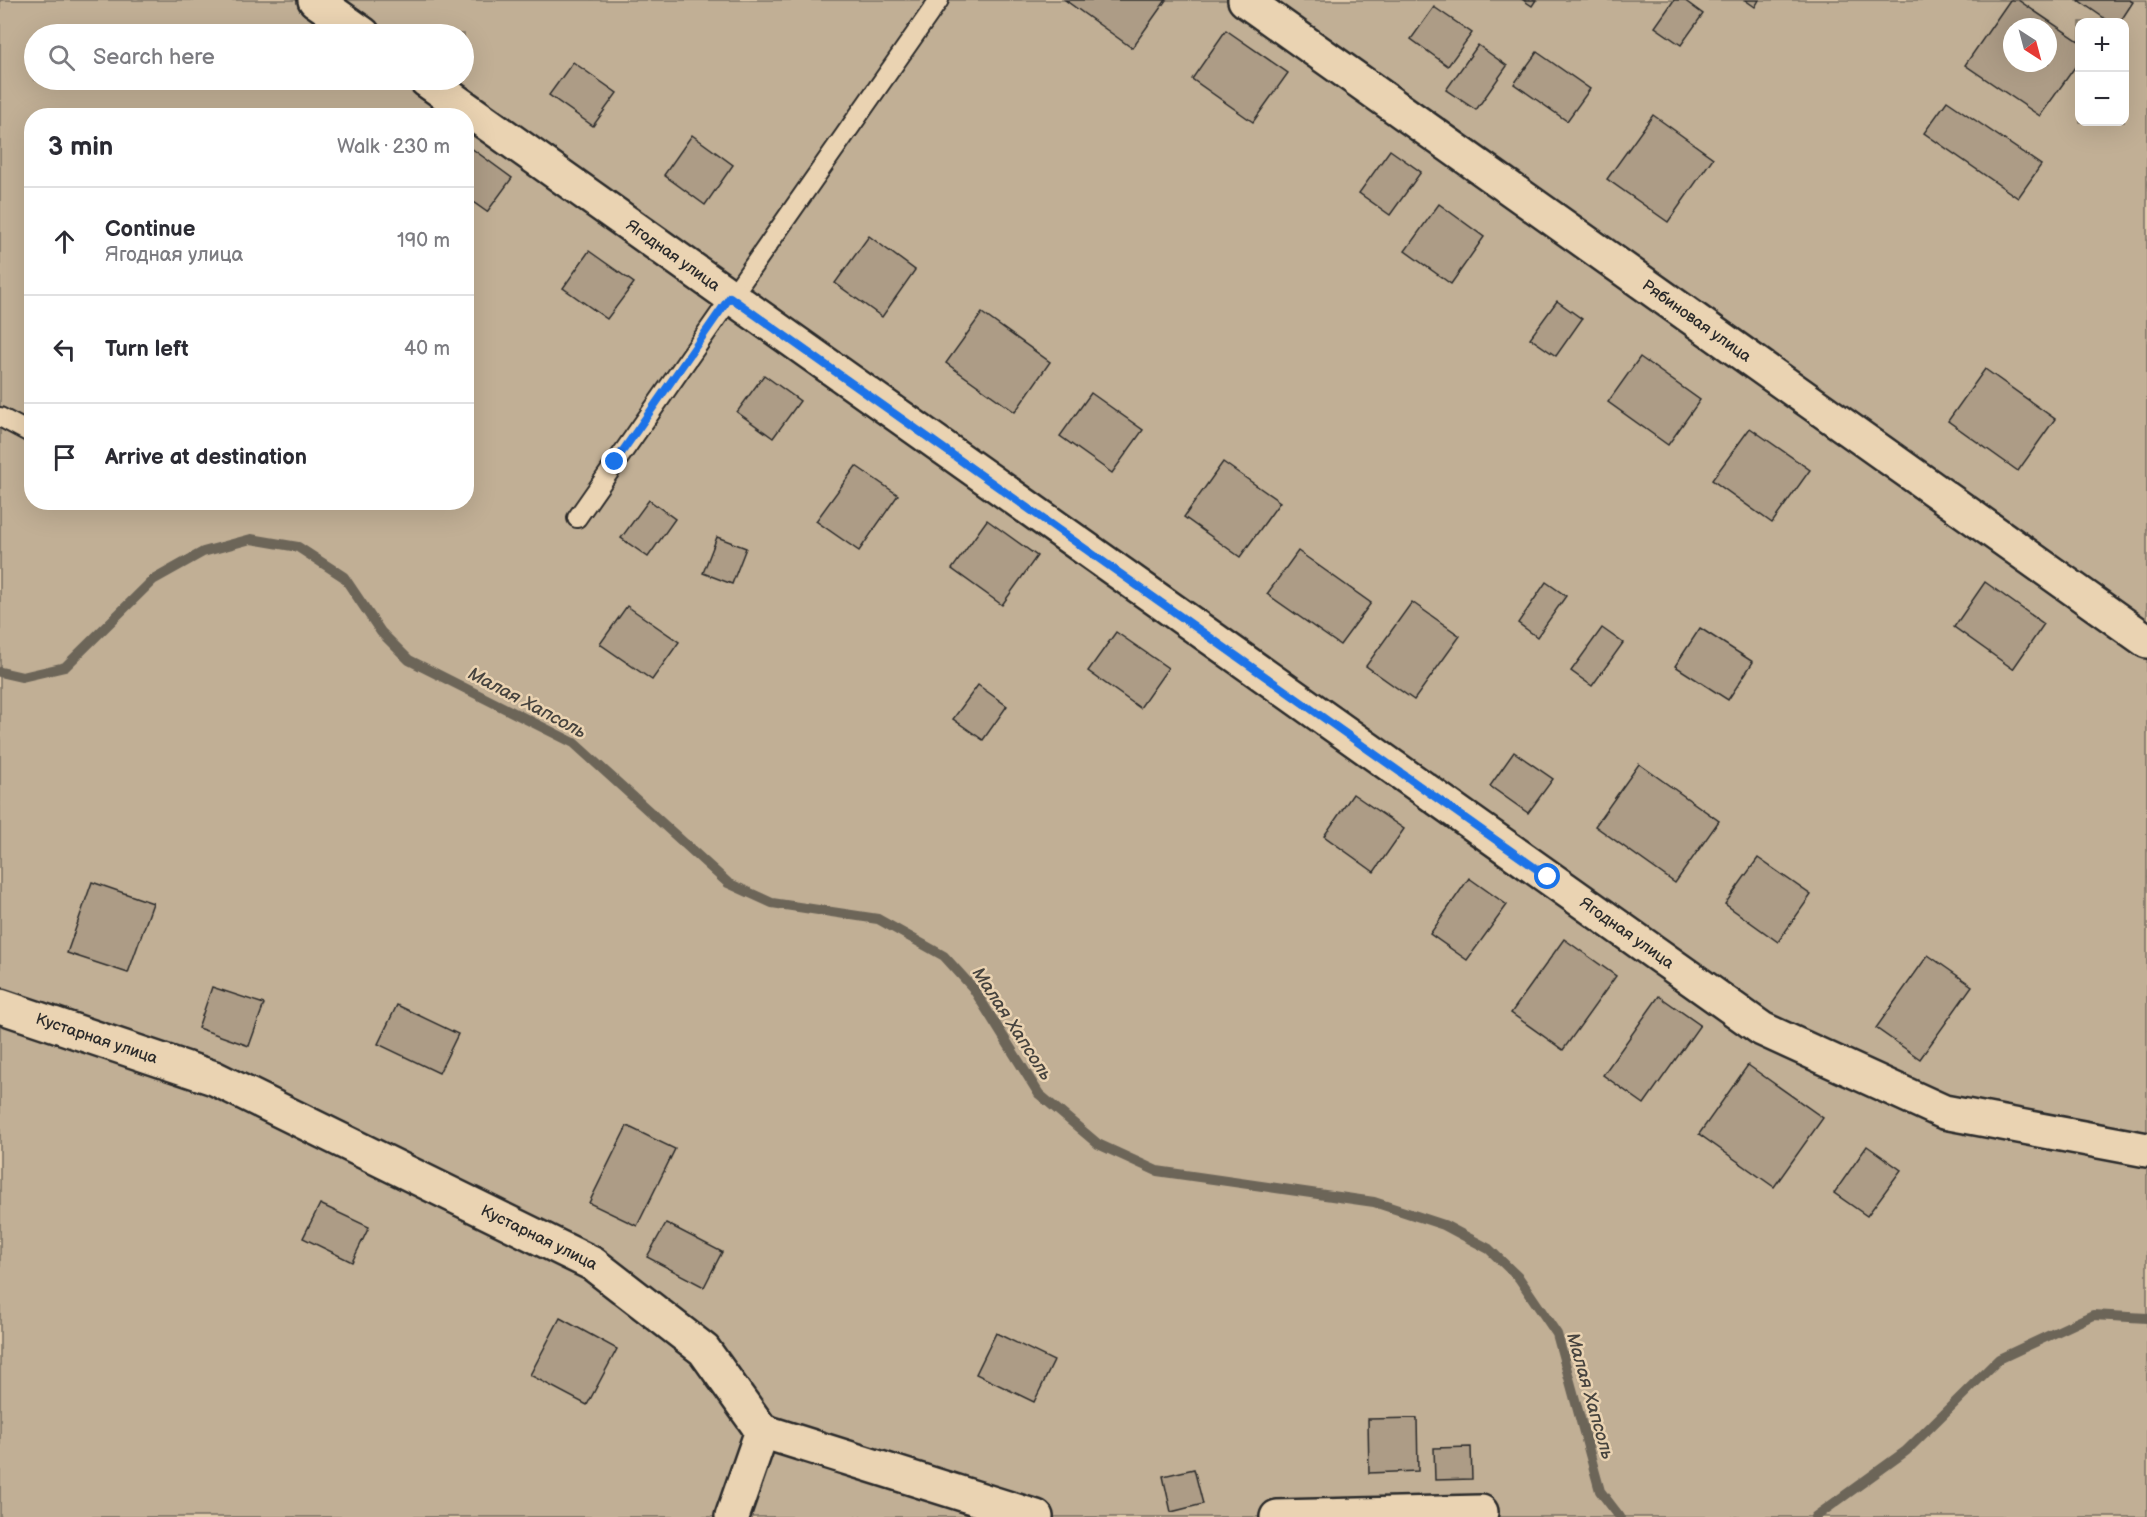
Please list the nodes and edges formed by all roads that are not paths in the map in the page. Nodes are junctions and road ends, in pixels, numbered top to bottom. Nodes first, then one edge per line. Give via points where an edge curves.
1 (315, 0) edge
2 (939, 0) edge
3 (1245, 0) edge
4 (349, 24) edge
5 (440, 90) edge
6 (465, 108) edge
7 (474, 114) edge
8 (730, 297) junction
9 (0, 417) edge
10 (24, 430) edge
11 (577, 518) dead end
12 (2147, 641) edge
13 (0, 1006) edge
14 (2147, 1150) edge
15 (762, 1431) junction
16 (1481, 1512) dead end
17 (732, 1517) edge
18 (1036, 1517) edge
19 (1276, 1517) edge

1 - 4 street
2 - 8 lane
3 - 12 street, Рябиновая улица
5 - 6 street, Ягодная улица
7 - 8 street, Ягодная улица
8 - 11 lane
8 - 14 street, Ягодная улица via 1762,1029 1944,1112
9 - 10 lane
13 - 15 street, Кустарная улица via 214,1078 593,1264 704,1350
15 - 17 street
15 - 18 street
16 - 19 street

